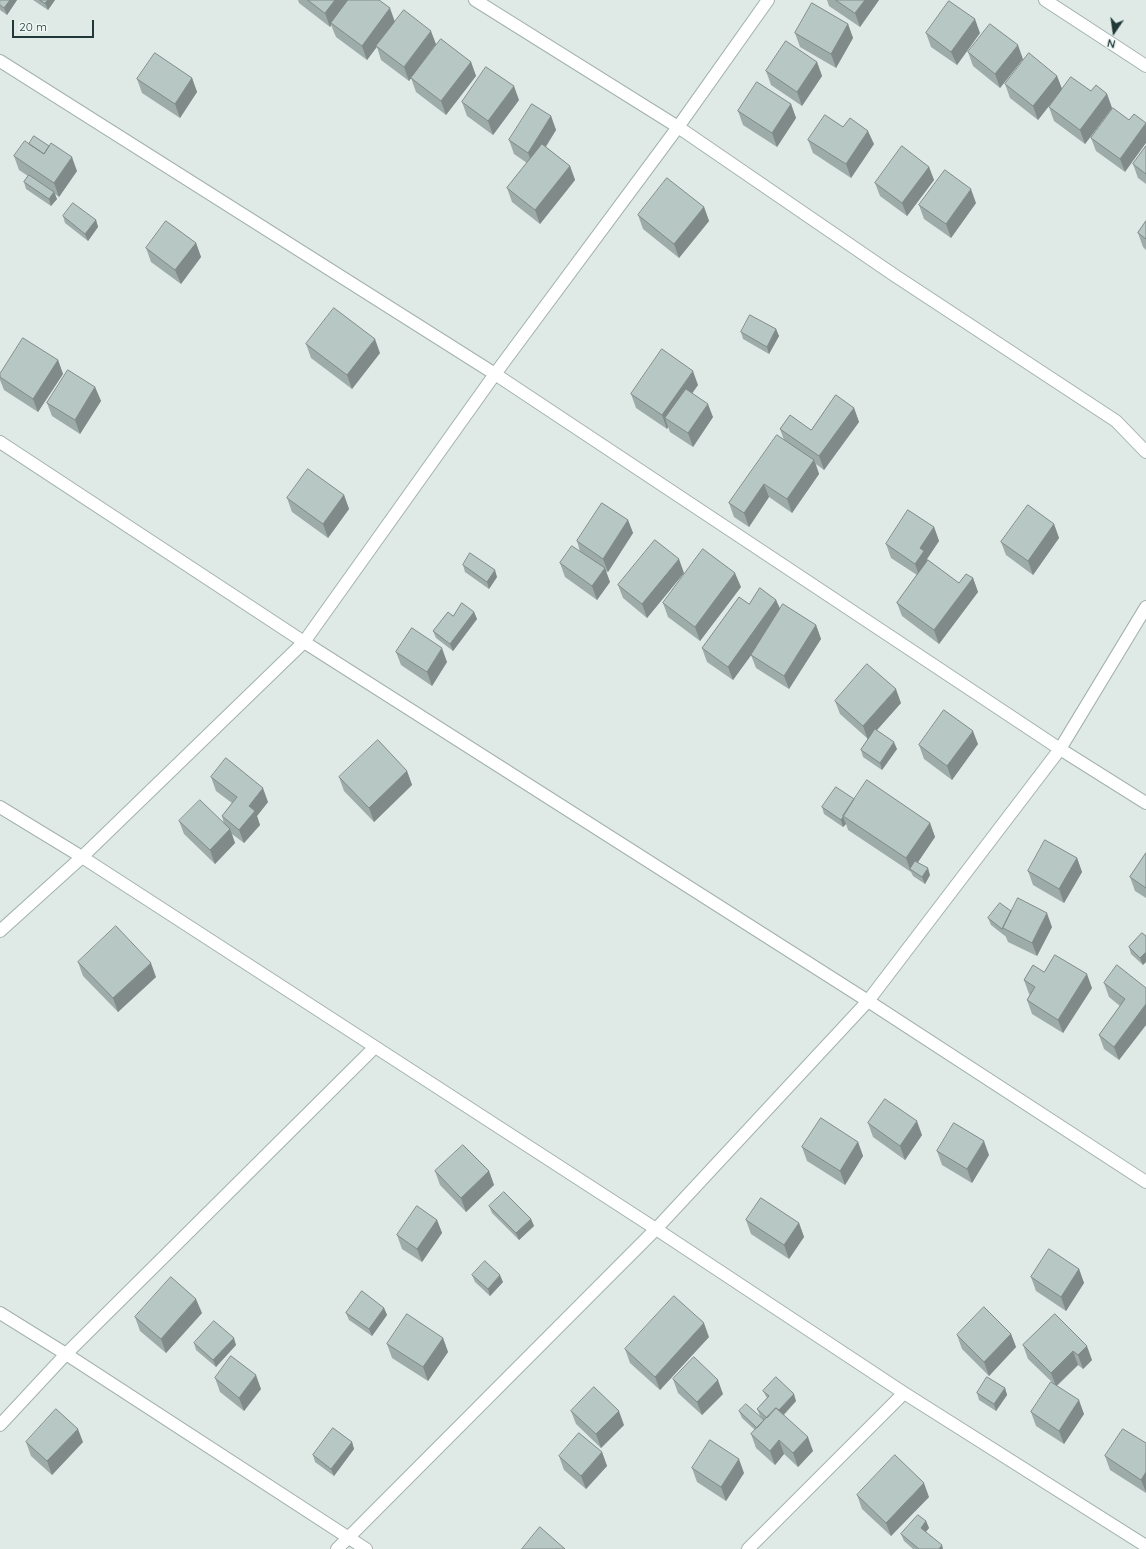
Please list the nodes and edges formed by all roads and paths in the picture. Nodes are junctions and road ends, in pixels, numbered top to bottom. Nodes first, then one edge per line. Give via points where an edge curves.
1 (475, 0) edge
2 (768, 0) edge
3 (1045, 0) edge
4 (0, 61) edge
5 (1146, 66) edge
6 (678, 126) junction
7 (495, 374) junction
8 (0, 442) edge
9 (1146, 452) edge
10 (1146, 607) edge
11 (304, 642) junction
12 (1060, 749) junction
13 (1146, 803) edge
14 (0, 807) edge
15 (82, 857) junction
16 (0, 931) edge
17 (868, 1001) junction
18 (375, 1047) junction
19 (1146, 1182) edge
20 (656, 1229) junction
21 (0, 1313) edge
22 (66, 1354) junction
23 (904, 1393) junction
24 (0, 1425) edge
25 (348, 1537) junction
26 (1146, 1546) edge
27 (337, 1549) edge
28 (366, 1549) edge
29 (748, 1549) edge

1 - 6 street
2 - 6 street
3 - 5 street
4 - 7 street
6 - 7 street
6 - 9 street via 894,275 1116,421
7 - 11 street
7 - 12 street
8 - 11 street
10 - 12 street
11 - 15 street
11 - 17 street
12 - 13 street
12 - 17 street
14 - 15 street
15 - 16 street
15 - 18 street
17 - 19 street
17 - 20 street
18 - 20 street
18 - 22 street
20 - 23 street
20 - 25 street
21 - 22 street
22 - 24 street
22 - 25 street
23 - 26 street
23 - 29 street
25 - 27 street
25 - 28 street

